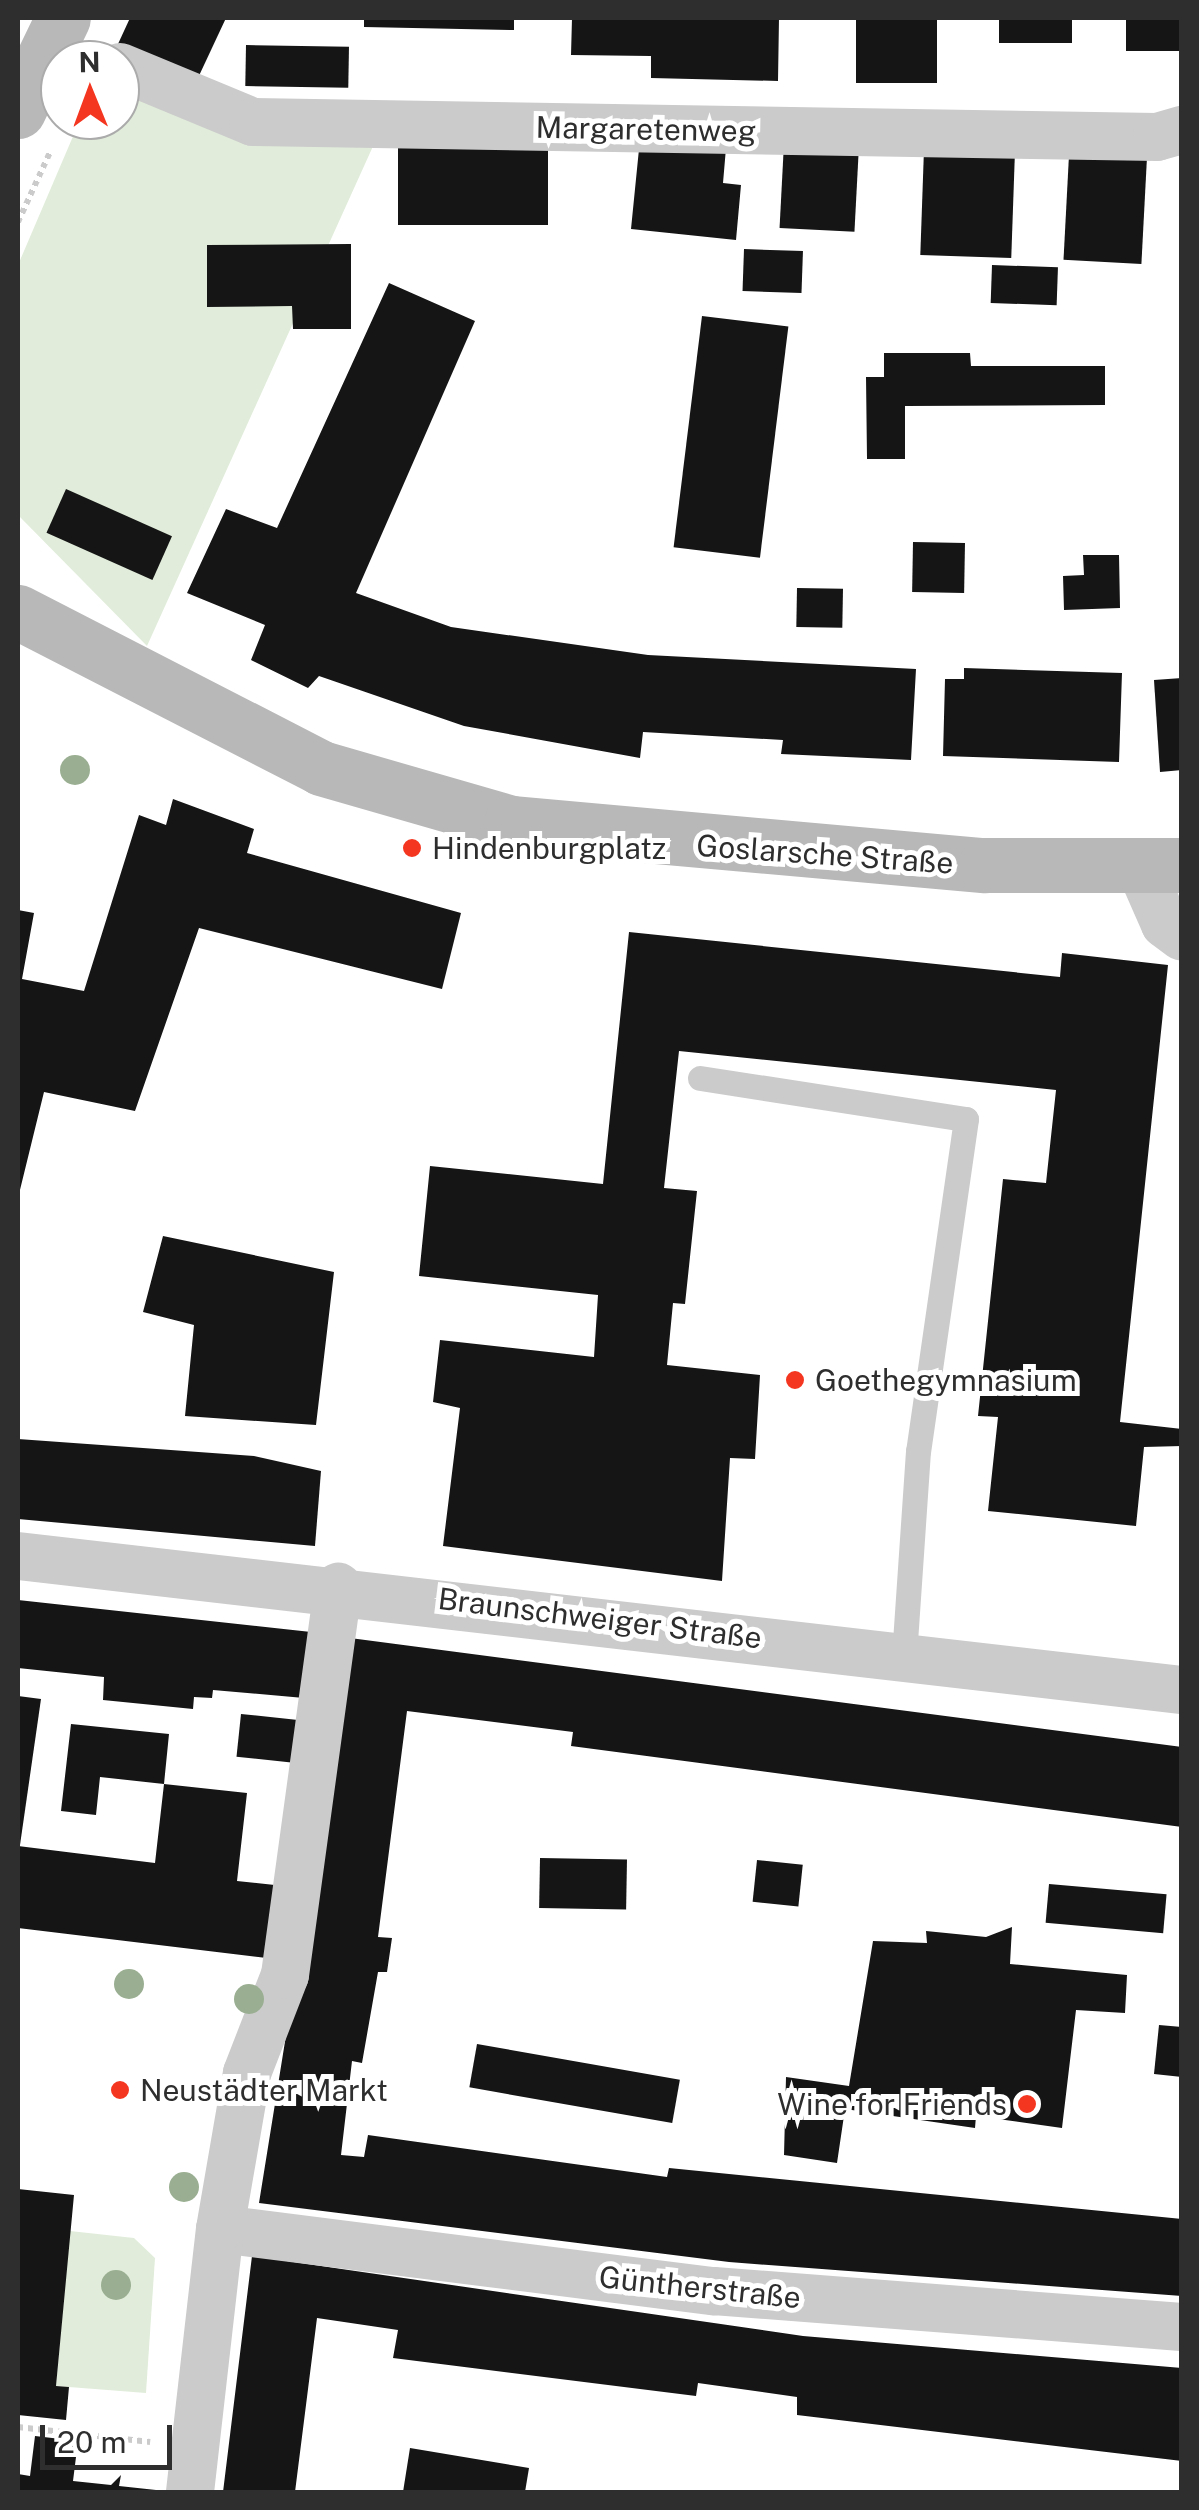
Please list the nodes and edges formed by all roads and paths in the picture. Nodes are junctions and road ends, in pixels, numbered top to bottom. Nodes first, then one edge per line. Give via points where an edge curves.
1 (58, 28) edge
2 (140, 74) edge
3 (37, 124) edge
4 (1182, 130) edge
5 (18, 222) edge
6 (18, 612) edge
7 (1161, 866) edge
8 (1182, 937) edge
9 (700, 1078) dead end
10 (18, 1556) edge
11 (338, 1587) junction
12 (904, 1655) junction
13 (1182, 1690) edge
14 (220, 2229) junction
15 (1182, 2326) edge
16 (18, 2427) edge
17 (192, 2470) edge

1 - 3 main road
2 - 4 street, Margaretenweg via 253,122 1156,137
3 - 5 path
6 - 7 main road, Goslarsche Straße via 321,768 511,823 836,855
7 - 8 street, Goslarsche Straße via 1165,924
9 - 12 lane via 966,1120 918,1451
10 - 11 street, Braunschweiger Straße
11 - 12 street, Braunschweiger Straße
11 - 14 street via 285,1975 262,2029
12 - 13 street, Braunschweiger Straße
14 - 15 street, Güntherstraße via 714,2291
14 - 17 street
16 - 17 path

